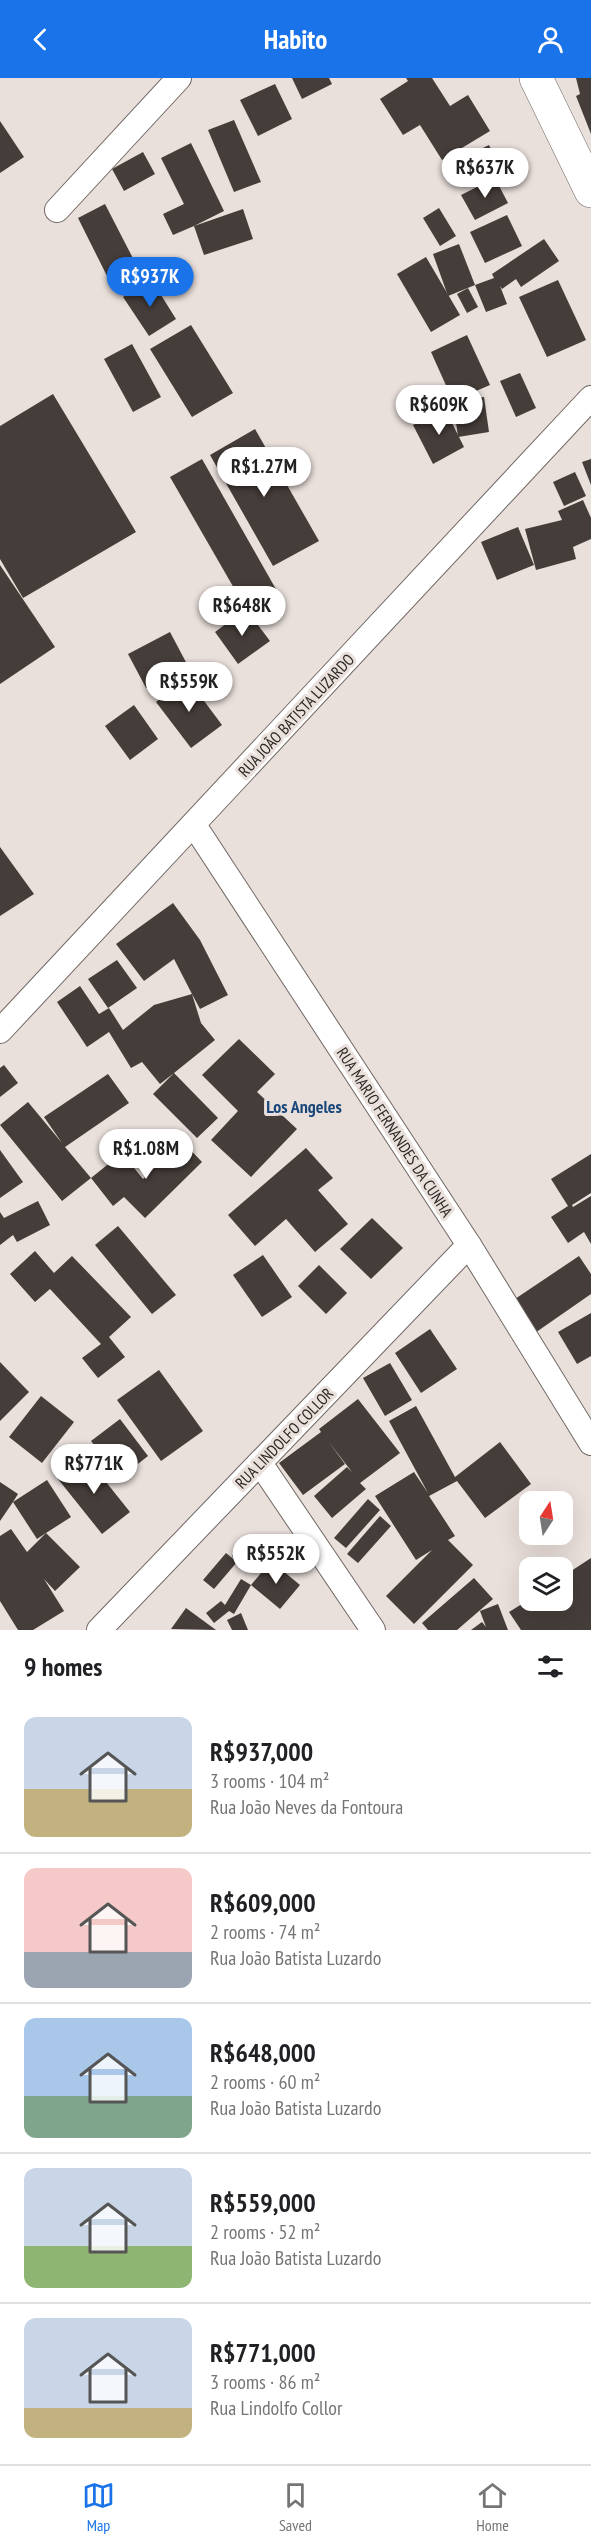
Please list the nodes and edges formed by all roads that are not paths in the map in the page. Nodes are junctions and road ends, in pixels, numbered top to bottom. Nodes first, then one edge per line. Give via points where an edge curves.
1 (179, 78) edge
2 (536, 78) edge
3 (591, 191) edge
4 (57, 210) dead end
5 (591, 398) edge
6 (194, 825) junction
7 (0, 1031) edge
8 (470, 1245) junction
9 (591, 1443) edge
10 (260, 1463) junction
11 (99, 1630) edge
12 (374, 1630) edge

1 - 4 street
2 - 3 street
5 - 6 street, RUA JOÃO BATISTA LUZARDO
6 - 7 street, RUA JOÃO BATISTA LUZARDO
6 - 8 street, RUA MARIO FERNANDES DA CUNHA
8 - 9 street, RUA MARIO FERNANDES DA CUNHA
8 - 10 street, RUA LINDOLFO COLLOR
10 - 11 street, RUA LINDOLFO COLLOR
10 - 12 street

